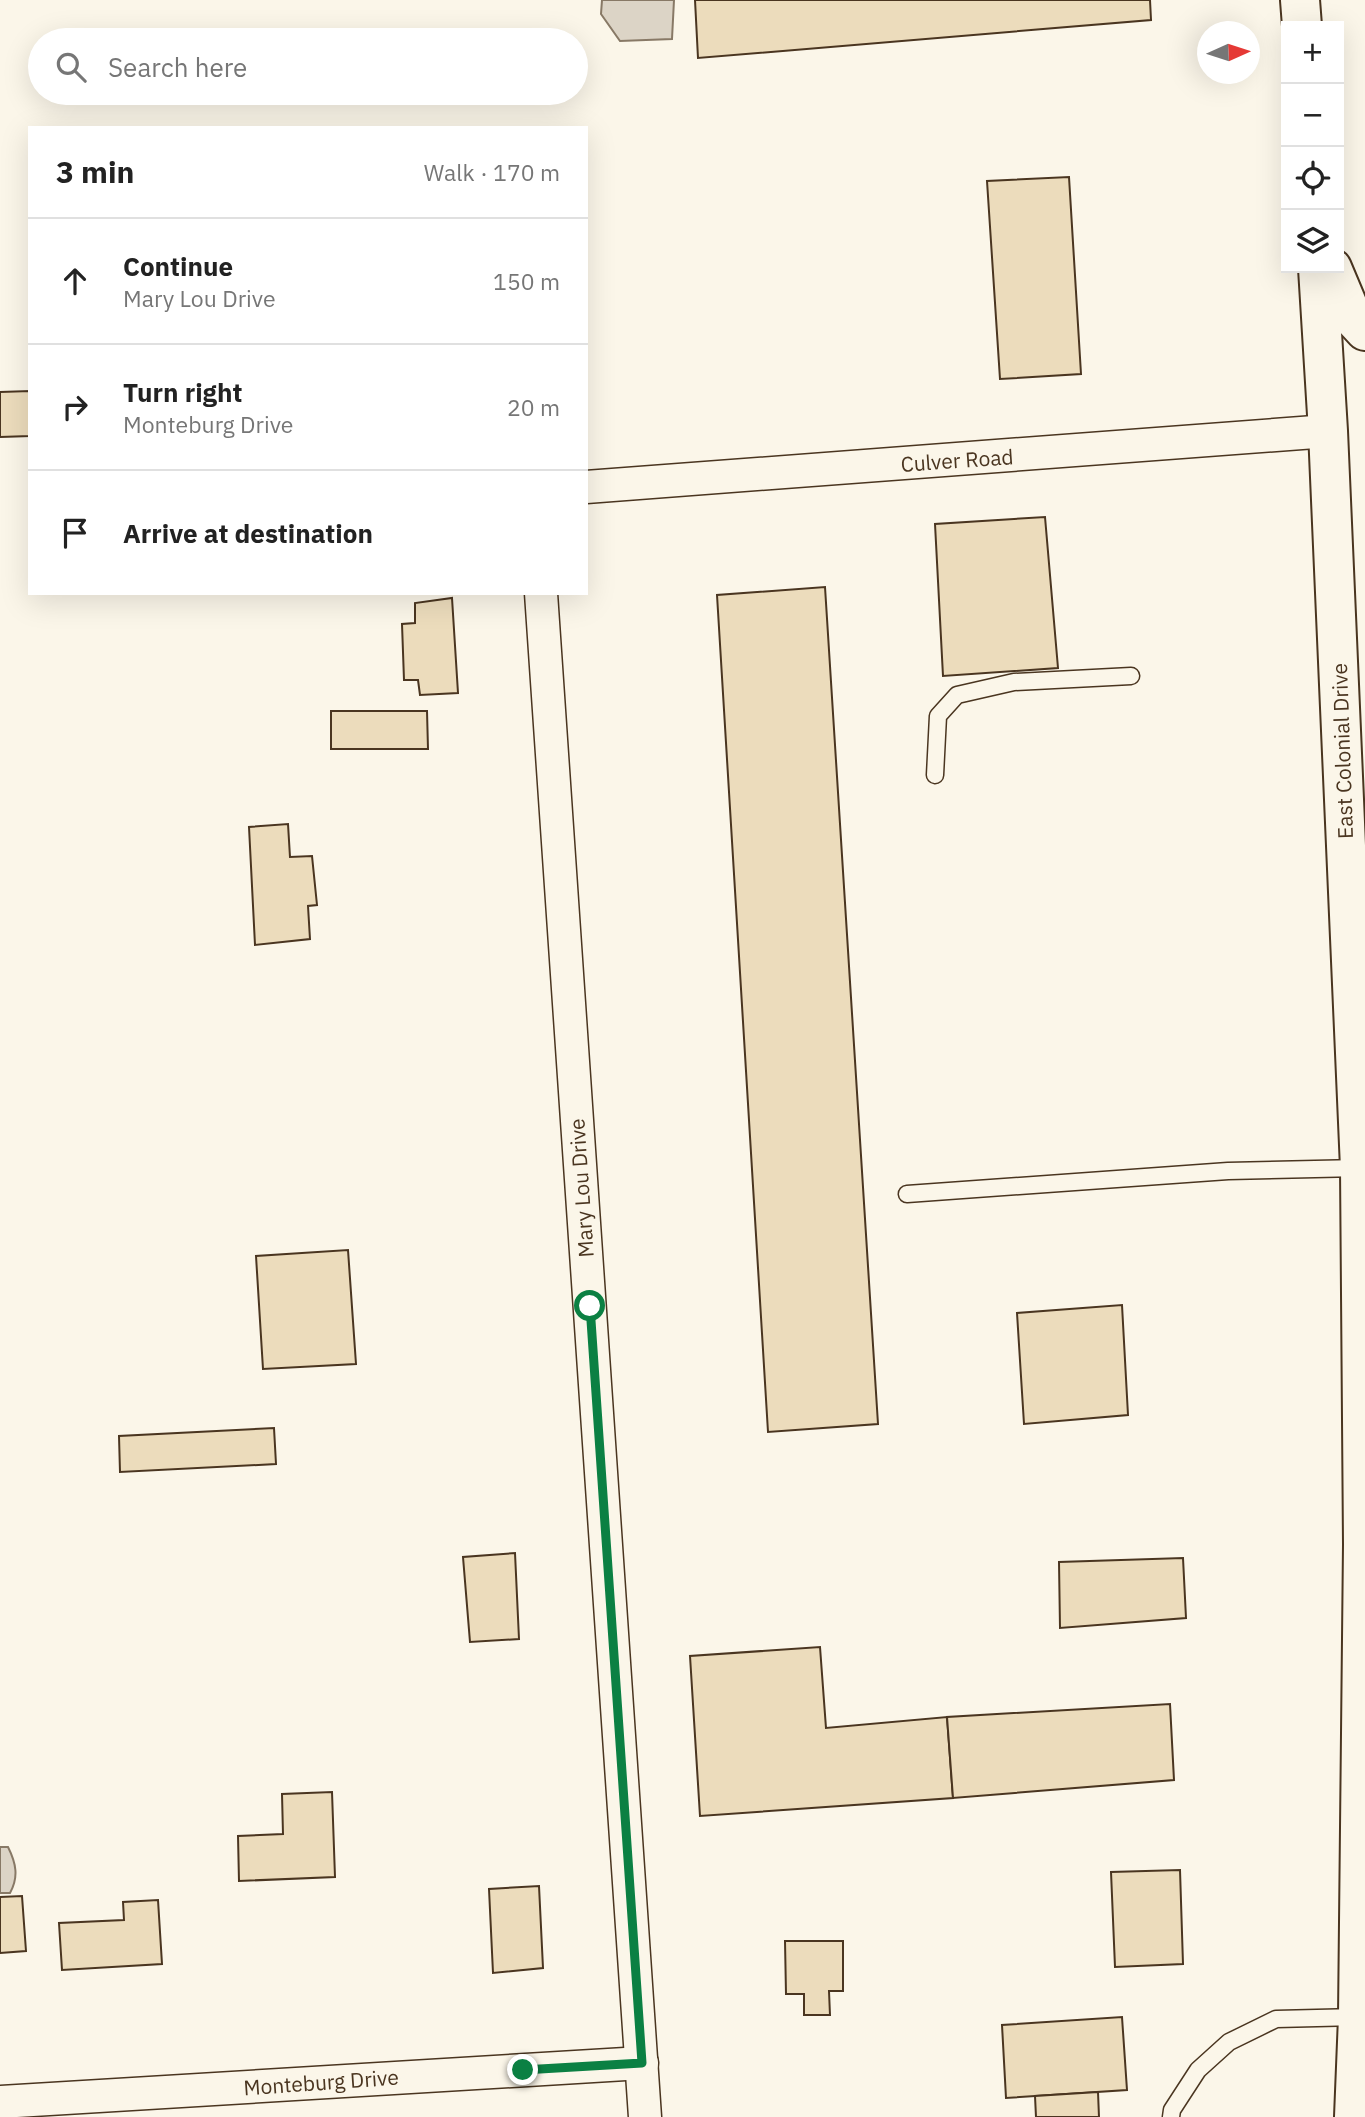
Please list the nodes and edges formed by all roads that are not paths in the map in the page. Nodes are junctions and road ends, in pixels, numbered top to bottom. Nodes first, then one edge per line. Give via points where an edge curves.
1 (1300, 0) edge
2 (1302, 21) edge
3 (1318, 273) edge
4 (1334, 273) edge
5 (1365, 331) edge
6 (1328, 431) junction
7 (588, 487) edge
8 (541, 595) edge
9 (1131, 676) dead end
10 (935, 775) dead end
11 (1351, 976) junction
12 (1365, 1013) edge
13 (1362, 1170) edge
14 (908, 1194) dead end
15 (1359, 2017) junction
16 (642, 2063) junction
17 (0, 2102) edge
18 (645, 2117) edge
19 (1171, 2117) edge
20 (1354, 2117) edge

1 - 2 highway
3 - 6 highway, East Colonial Drive
4 - 5 highway via 1353,318
6 - 7 street, Culver Road
6 - 11 highway, East Colonial Drive
8 - 16 street, Mary Lou Drive
9 - 10 lane via 1014,682 957,695 938,716
11 - 12 highway
11 - 13 highway, East Colonial Drive
13 - 14 lane via 1228,1171
13 - 15 highway, East Colonial Drive
15 - 19 lane via 1276,2019 1228,2042 1198,2070
15 - 20 highway, East Colonial Drive
16 - 17 street, Monteburg Drive
16 - 18 street, Mary Lou Drive

